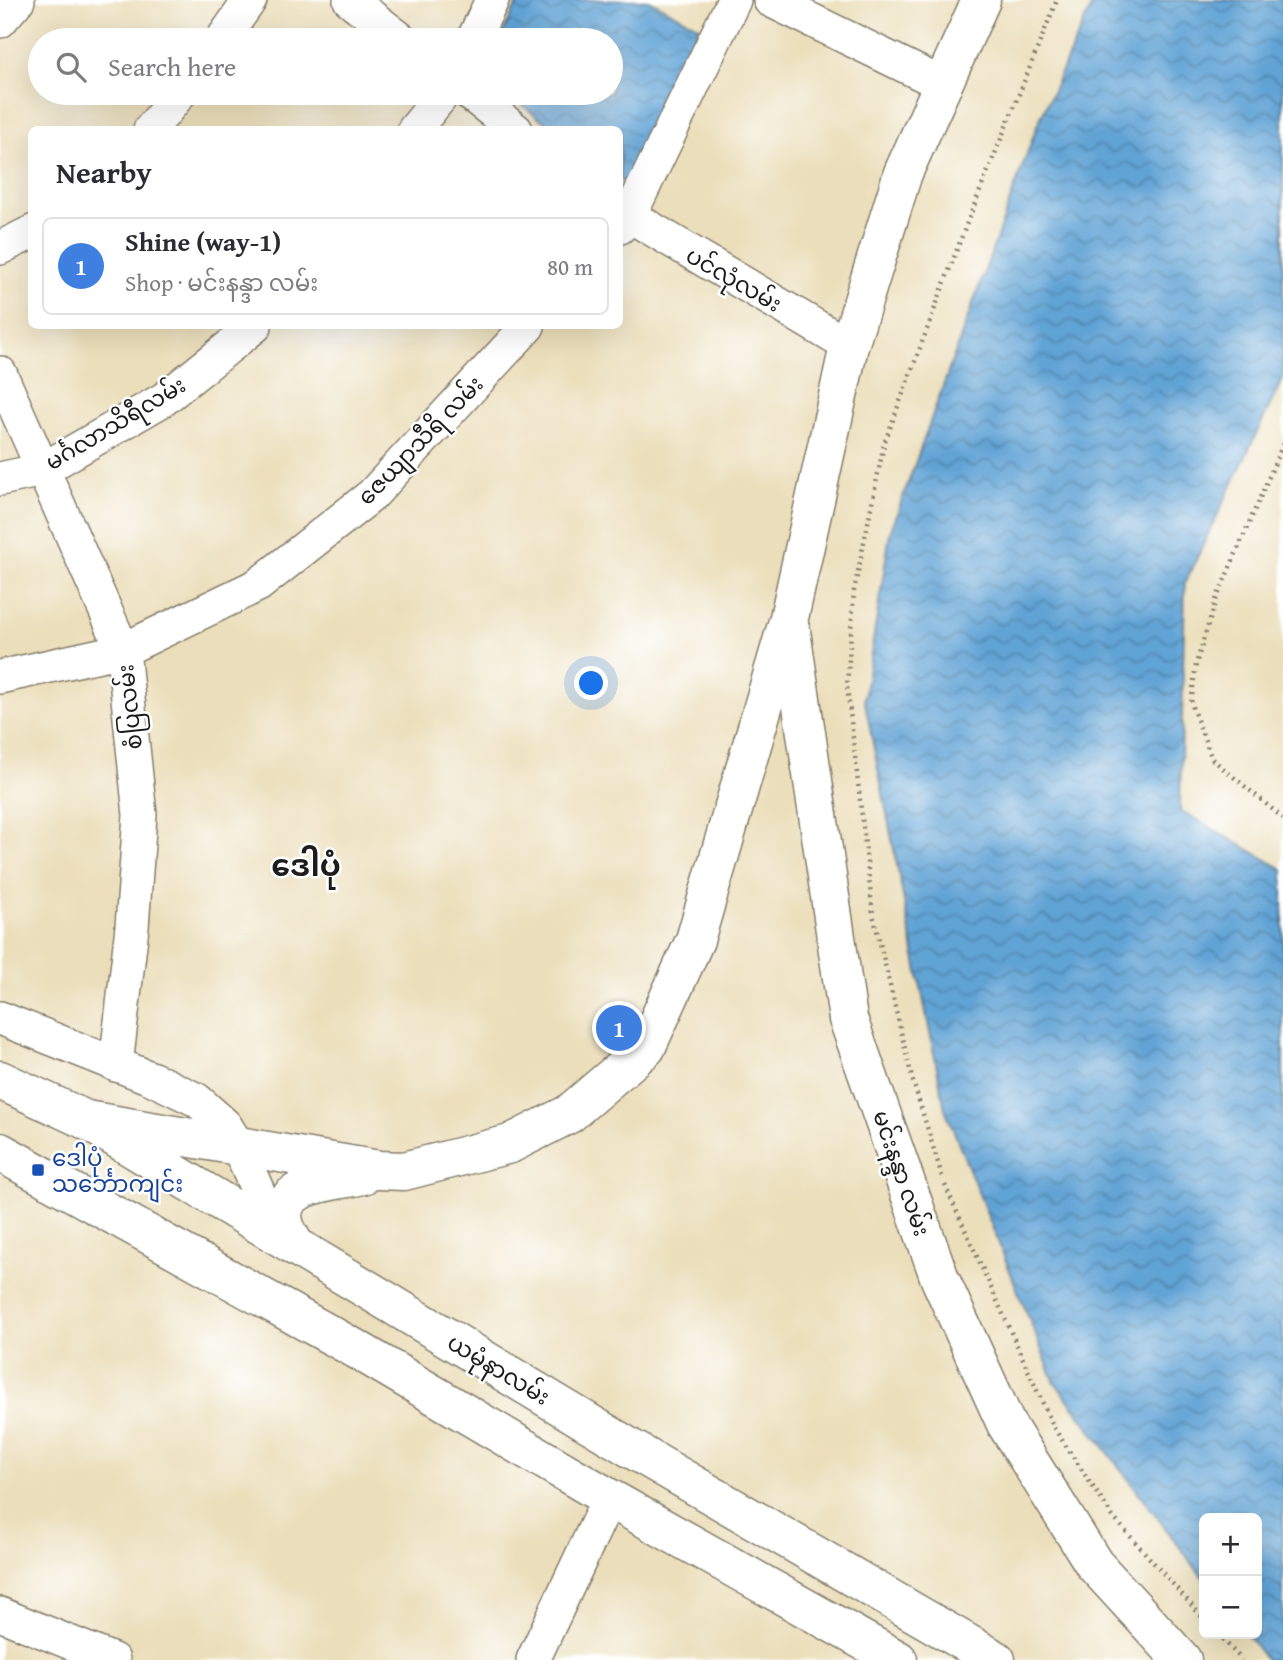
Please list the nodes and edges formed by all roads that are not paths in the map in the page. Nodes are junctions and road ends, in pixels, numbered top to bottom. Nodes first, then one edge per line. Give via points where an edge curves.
1 (18, 0) edge
2 (250, 0) edge
3 (350, 0) edge
4 (492, 0) edge
5 (734, 0) edge
6 (770, 0) edge
7 (981, 0) edge
8 (0, 21) edge
9 (230, 28) edge
10 (386, 28) edge
11 (478, 28) edge
12 (942, 84) junction
13 (170, 105) edge
14 (434, 105) edge
15 (484, 105) edge
16 (153, 126) edge
17 (417, 126) edge
18 (511, 126) edge
19 (623, 218) edge
20 (28, 234) edge
21 (0, 248) edge
22 (251, 329) edge
23 (525, 329) edge
24 (849, 346) junction
25 (0, 373) edge
26 (42, 470) junction
27 (0, 479) edge
28 (789, 618) junction
29 (123, 650) junction
30 (0, 677) edge
31 (0, 1018) edge
32 (116, 1065) junction
33 (0, 1080) edge
34 (86, 1120) junction
35 (238, 1146) junction
36 (0, 1152) edge
37 (379, 1170) junction
38 (286, 1240) junction
39 (609, 1498) junction
40 (0, 1614) edge
41 (113, 1660) edge
42 (533, 1660) edge
43 (898, 1660) edge
44 (996, 1660) edge
45 (1182, 1660) edge

1 - 8 street
2 - 9 street
3 - 10 street
4 - 11 street
5 - 19 street
6 - 12 street
7 - 12 main road
12 - 24 main road via 903,173
13 - 16 street
14 - 17 street
15 - 18 street
19 - 24 street, ပင်လုံလမ်း
20 - 21 street
22 - 26 street, မင်္ဂလာသိရီလမ်း via 164,399
23 - 29 street, ဇေယျာသီရိ လမ်း via 372,495 258,585
24 - 28 main road
25 - 26 street, စံပြလမ်း
26 - 27 street, မင်္ဂလာသိရီလမ်း
26 - 29 street, စံပြလမ်း
28 - 37 main road via 695,940 646,1048 569,1114 510,1144 404,1171
28 - 45 main road, မင်းနန္ဒာ လမ်း via 848,1019 940,1279 1006,1424 1094,1564
29 - 30 street, ဇေယျာသီရိ လမ်း
29 - 32 street, စံပြလမ်း via 140,815
31 - 32 street
32 - 35 street via 197,1100 225,1125
33 - 34 main road, ယမုံနာလမ်း
34 - 35 main road
34 - 38 main road, ယမုံနာလမ်း
35 - 37 main road
35 - 38 street
36 - 39 main road via 363,1353
37 - 38 main road via 291,1195 284,1208
38 - 44 main road, ယမုံနာလမ်း via 632,1449
39 - 42 street
39 - 43 main road
40 - 41 street

